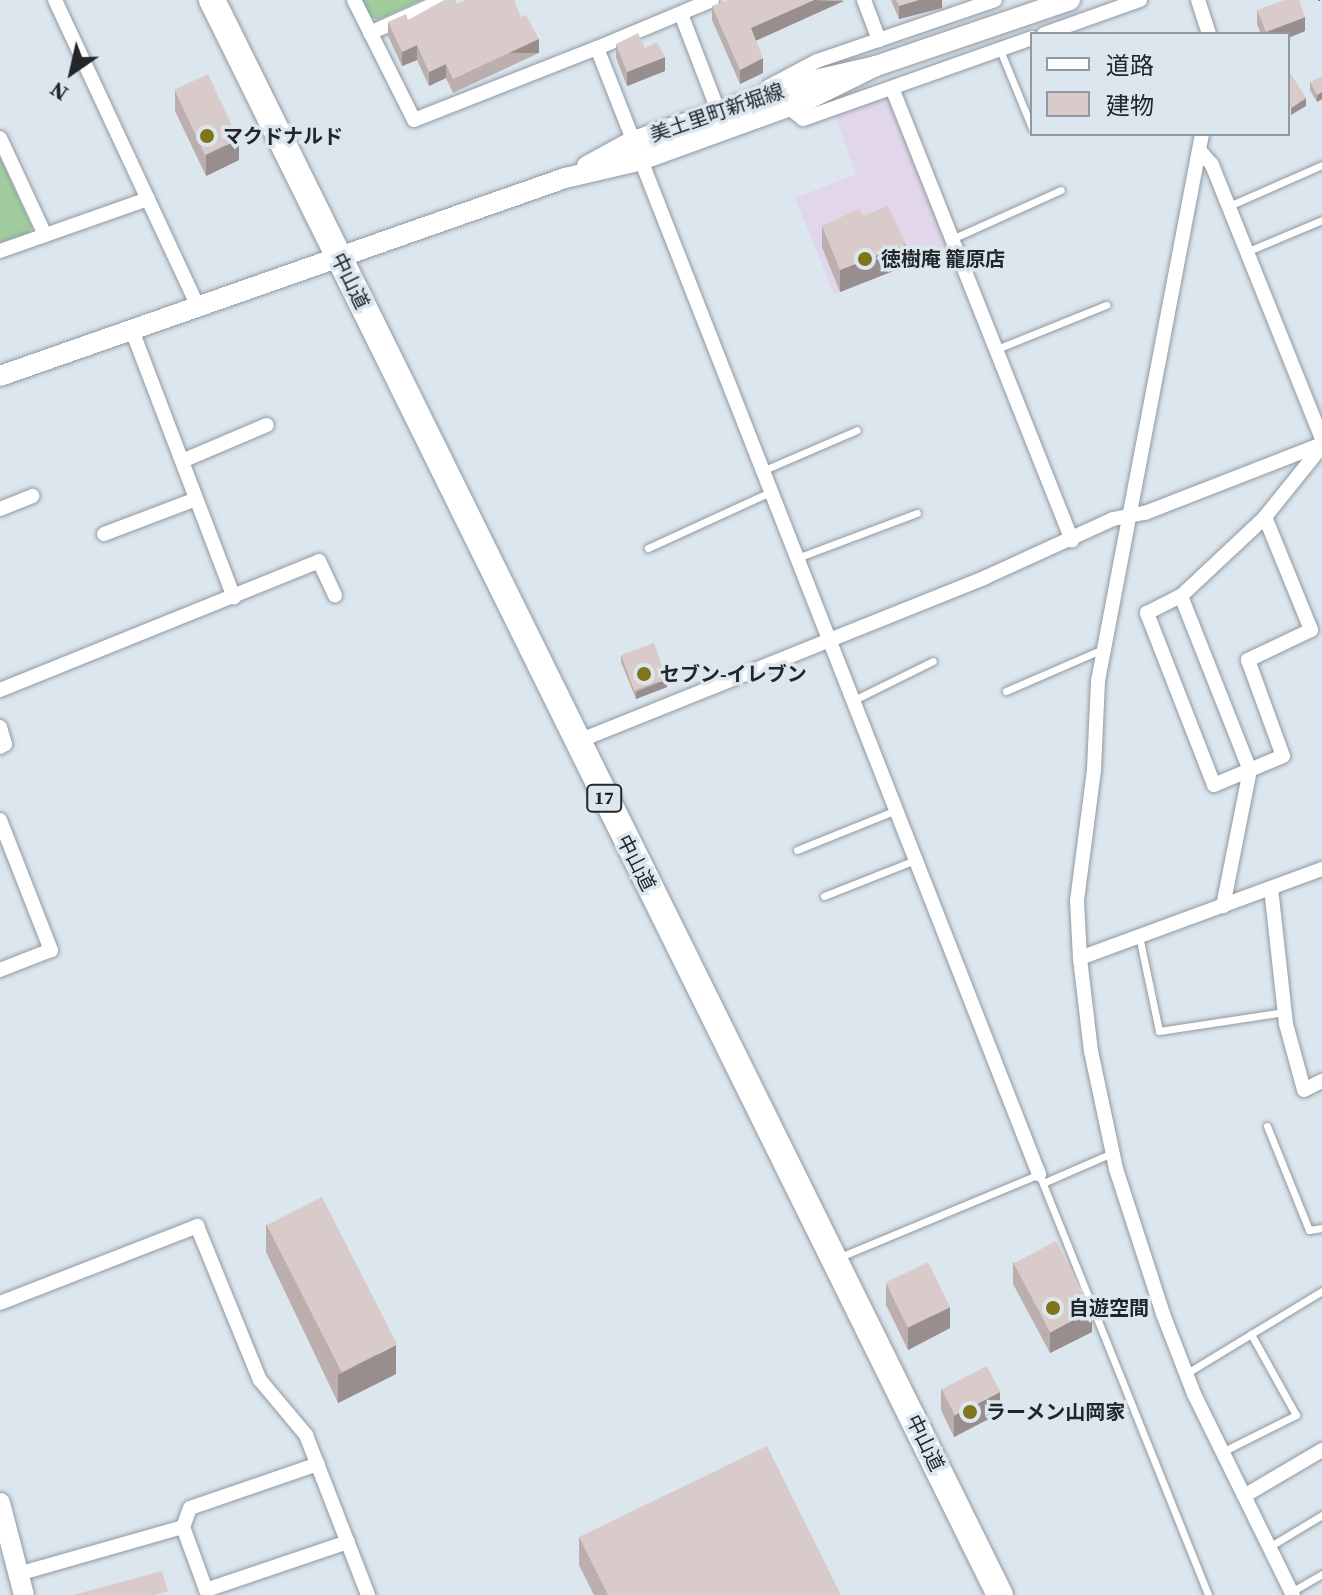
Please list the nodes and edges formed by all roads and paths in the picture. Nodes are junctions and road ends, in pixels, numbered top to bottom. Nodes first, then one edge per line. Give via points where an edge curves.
1 (55, 0) edge
2 (212, 0) edge
3 (354, 0) edge
4 (443, 0) edge
5 (712, 0) edge
6 (864, 0) edge
7 (995, 0) edge
8 (1070, 0) edge
9 (1140, 0) edge
10 (1198, 0) edge
11 (686, 8) edge
12 (1050, 32) edge
13 (1208, 32) edge
14 (370, 33) junction
15 (1030, 39) edge
16 (879, 40) junction
17 (597, 48) junction
18 (1000, 50) junction
19 (892, 88) junction
20 (782, 99) junction
21 (722, 121) junction
22 (1030, 123) edge
23 (1202, 136) edge
24 (0, 138) edge
25 (1200, 151) junction
26 (634, 152) junction
27 (1322, 165) edge
28 (1061, 190) dead end
29 (148, 199) junction
30 (1229, 206) junction
31 (1322, 220) edge
32 (45, 235) junction
33 (954, 238) junction
34 (0, 251) edge
35 (1246, 252) junction
36 (339, 258) junction
37 (1106, 305) dead end
38 (199, 309) junction
39 (133, 333) junction
40 (997, 349) junction
41 (0, 376) edge
42 (267, 425) dead end
43 (857, 430) dead end
44 (1322, 443) edge
45 (182, 461) junction
46 (760, 472) junction
47 (768, 493) junction
48 (33, 496) dead end
49 (196, 499) junction
50 (0, 509) edge
51 (917, 513) dead end
52 (1131, 516) junction
53 (1265, 517) junction
54 (104, 534) dead end
55 (1072, 541) junction
56 (648, 548) dead end
57 (795, 559) junction
58 (335, 595) dead end
59 (1181, 596) junction
60 (234, 597) junction
61 (827, 640) junction
62 (1105, 648) junction
63 (933, 661) dead end
64 (0, 690) edge
65 (1006, 691) dead end
66 (852, 701) junction
67 (0, 727) edge
68 (576, 742) junction
69 (0, 747) edge
70 (1250, 770) junction
71 (896, 810) junction
72 (0, 820) edge
73 (797, 850) dead end
74 (915, 860) junction
75 (1322, 869) edge
76 (1271, 888) junction
77 (824, 896) dead end
78 (1223, 906) junction
79 (1139, 936) junction
80 (1080, 958) junction
81 (0, 970) edge
82 (1285, 1012) junction
83 (1322, 1081) edge
84 (1267, 1126) dead end
85 (1112, 1153) junction
86 (1041, 1178) junction
87 (1322, 1228) edge
88 (834, 1259) junction
89 (1322, 1291) edge
90 (0, 1303) edge
91 (1251, 1334) junction
92 (1186, 1373) junction
93 (1322, 1450) edge
94 (1222, 1452) junction
95 (318, 1464) junction
96 (1244, 1496) junction
97 (0, 1503) edge
98 (1322, 1515) edge
99 (183, 1527) junction
100 (4, 1535) edge
101 (348, 1542) junction
102 (1269, 1547) junction
103 (18, 1574) junction
104 (1322, 1574) edge
105 (1292, 1593) edge
106 (24, 1595) edge
107 (368, 1595) edge
108 (1000, 1595) edge
109 (1208, 1595) edge

1 - 29 street
2 - 36 highway, 中山道 / 17
3 - 14 street
4 - 14 street
5 - 11 street
6 - 16 street
7 - 16 street
8 - 20 main road, 美土里町新堀線
9 - 12 street
10 - 13 street
11 - 17 street
11 - 21 street
14 - 17 street via 414,120
15 - 18 street
16 - 21 street via 817,61
17 - 26 street
18 - 19 street
18 - 22 lane
19 - 20 street via 803,119
19 - 33 street
20 - 21 main road, 美土里町新堀線
21 - 26 main road, 美土里町新堀線
23 - 25 street
24 - 32 street
25 - 30 street via 1212,165
25 - 52 street
26 - 36 main road, 美土里町新堀線
26 - 46 street
27 - 30 lane
28 - 33 lane
29 - 32 street
29 - 38 street
30 - 35 street
31 - 35 lane
32 - 34 street
33 - 40 street
35 - 44 street
36 - 38 main road, 美土里町新堀線
36 - 68 highway, 中山道 / 17
37 - 40 lane
38 - 39 main road, 美土里町新堀線
39 - 41 main road, 美土里町新堀線
39 - 45 street
40 - 55 street
42 - 45 street
43 - 46 lane
44 - 52 street
44 - 53 street
45 - 49 street
46 - 47 street
47 - 56 lane
47 - 57 street
48 - 50 street
49 - 54 street
49 - 60 street
51 - 57 lane
52 - 55 street
52 - 62 street
53 - 59 street
53 - 70 street via 1311,630 1248,660 1283,756
55 - 61 street
57 - 61 street
58 - 60 street via 319,561
59 - 70 street
59 - 70 street via 1147,613 1214,785
60 - 64 street
61 - 66 street
61 - 68 street
62 - 65 lane
62 - 80 street via 1077,901
63 - 66 lane
66 - 71 street
67 - 69 street via 5,744
68 - 88 highway, 中山道 / 17
70 - 78 street
71 - 73 lane
71 - 74 street
72 - 81 street via 51,950
74 - 77 lane
74 - 86 street
75 - 76 street
76 - 78 street
76 - 82 street
78 - 79 street
79 - 80 street
79 - 82 lane via 1159,1031
80 - 85 street via 1091,1051
82 - 83 street via 1304,1090
84 - 87 lane via 1309,1230
85 - 86 lane
85 - 92 street
86 - 88 lane
86 - 109 lane
88 - 108 highway, 中山道 / 17
89 - 91 lane
90 - 95 street via 197,1226 260,1380 306,1435
91 - 92 lane
91 - 94 lane via 1296,1415
92 - 94 street
93 - 96 street
94 - 96 street
95 - 99 street via 190,1508
95 - 101 street
96 - 102 street
97 - 100 main road
98 - 102 lane
99 - 101 street via 206,1590
99 - 103 street
100 - 103 main road
101 - 107 street
102 - 105 street
103 - 106 main road
104 - 105 lane

